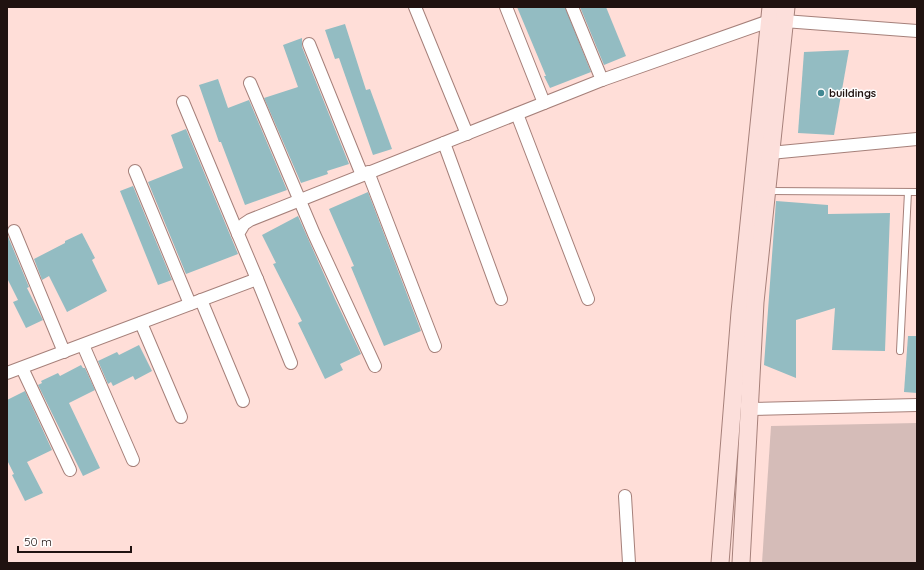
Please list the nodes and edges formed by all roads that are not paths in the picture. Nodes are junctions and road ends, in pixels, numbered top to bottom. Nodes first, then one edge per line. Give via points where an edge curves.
1 (415, 7) edge
2 (506, 7) edge
3 (572, 7) edge
4 (778, 14) edge
5 (917, 31) edge
6 (309, 44) dead end
7 (602, 80) junction
8 (250, 83) dead end
9 (183, 102) dead end
10 (544, 103) junction
11 (517, 114) junction
12 (467, 134) junction
13 (917, 139) edge
14 (444, 143) junction
15 (770, 153) junction
16 (135, 171) dead end
17 (365, 174) junction
18 (766, 191) junction
19 (908, 192) junction
20 (917, 192) edge
21 (300, 200) junction
22 (14, 231) dead end
23 (238, 234) junction
24 (753, 252) junction
25 (258, 279) junction
26 (501, 299) dead end
27 (588, 299) dead end
28 (196, 302) junction
29 (141, 323) junction
30 (83, 345) junction
31 (435, 346) dead end
32 (900, 351) dead end
33 (64, 352) junction
34 (292, 363) dead end
35 (375, 366) dead end
36 (22, 368) junction
37 (7, 373) edge
38 (243, 401) dead end
39 (917, 405) edge
40 (749, 409) junction
41 (181, 417) dead end
42 (133, 460) dead end
43 (70, 470) dead end
44 (626, 496) dead end
45 (629, 563) edge
46 (720, 563) edge
47 (742, 563) edge

1 - 12 street
2 - 10 street
3 - 7 street
4 - 5 street
4 - 7 street
4 - 15 street
4 - 24 street
6 - 17 street
7 - 10 street
8 - 21 street
9 - 23 street
10 - 11 street
11 - 12 street
11 - 27 street
12 - 14 street
13 - 15 street
14 - 17 street
14 - 26 street
15 - 18 street
16 - 28 street
17 - 21 street
17 - 31 street
18 - 19 lane
18 - 24 street
19 - 20 lane
19 - 32 lane
21 - 23 street via 250,220
21 - 35 street
22 - 33 street
23 - 25 street
24 - 40 street via 755,302
24 - 46 street via 740,312
25 - 28 street
25 - 34 street
28 - 29 street
28 - 38 street
29 - 30 street
29 - 41 street
30 - 33 street
30 - 42 street
33 - 36 street
36 - 37 street
36 - 43 street
39 - 40 street
40 - 47 street
44 - 45 street

